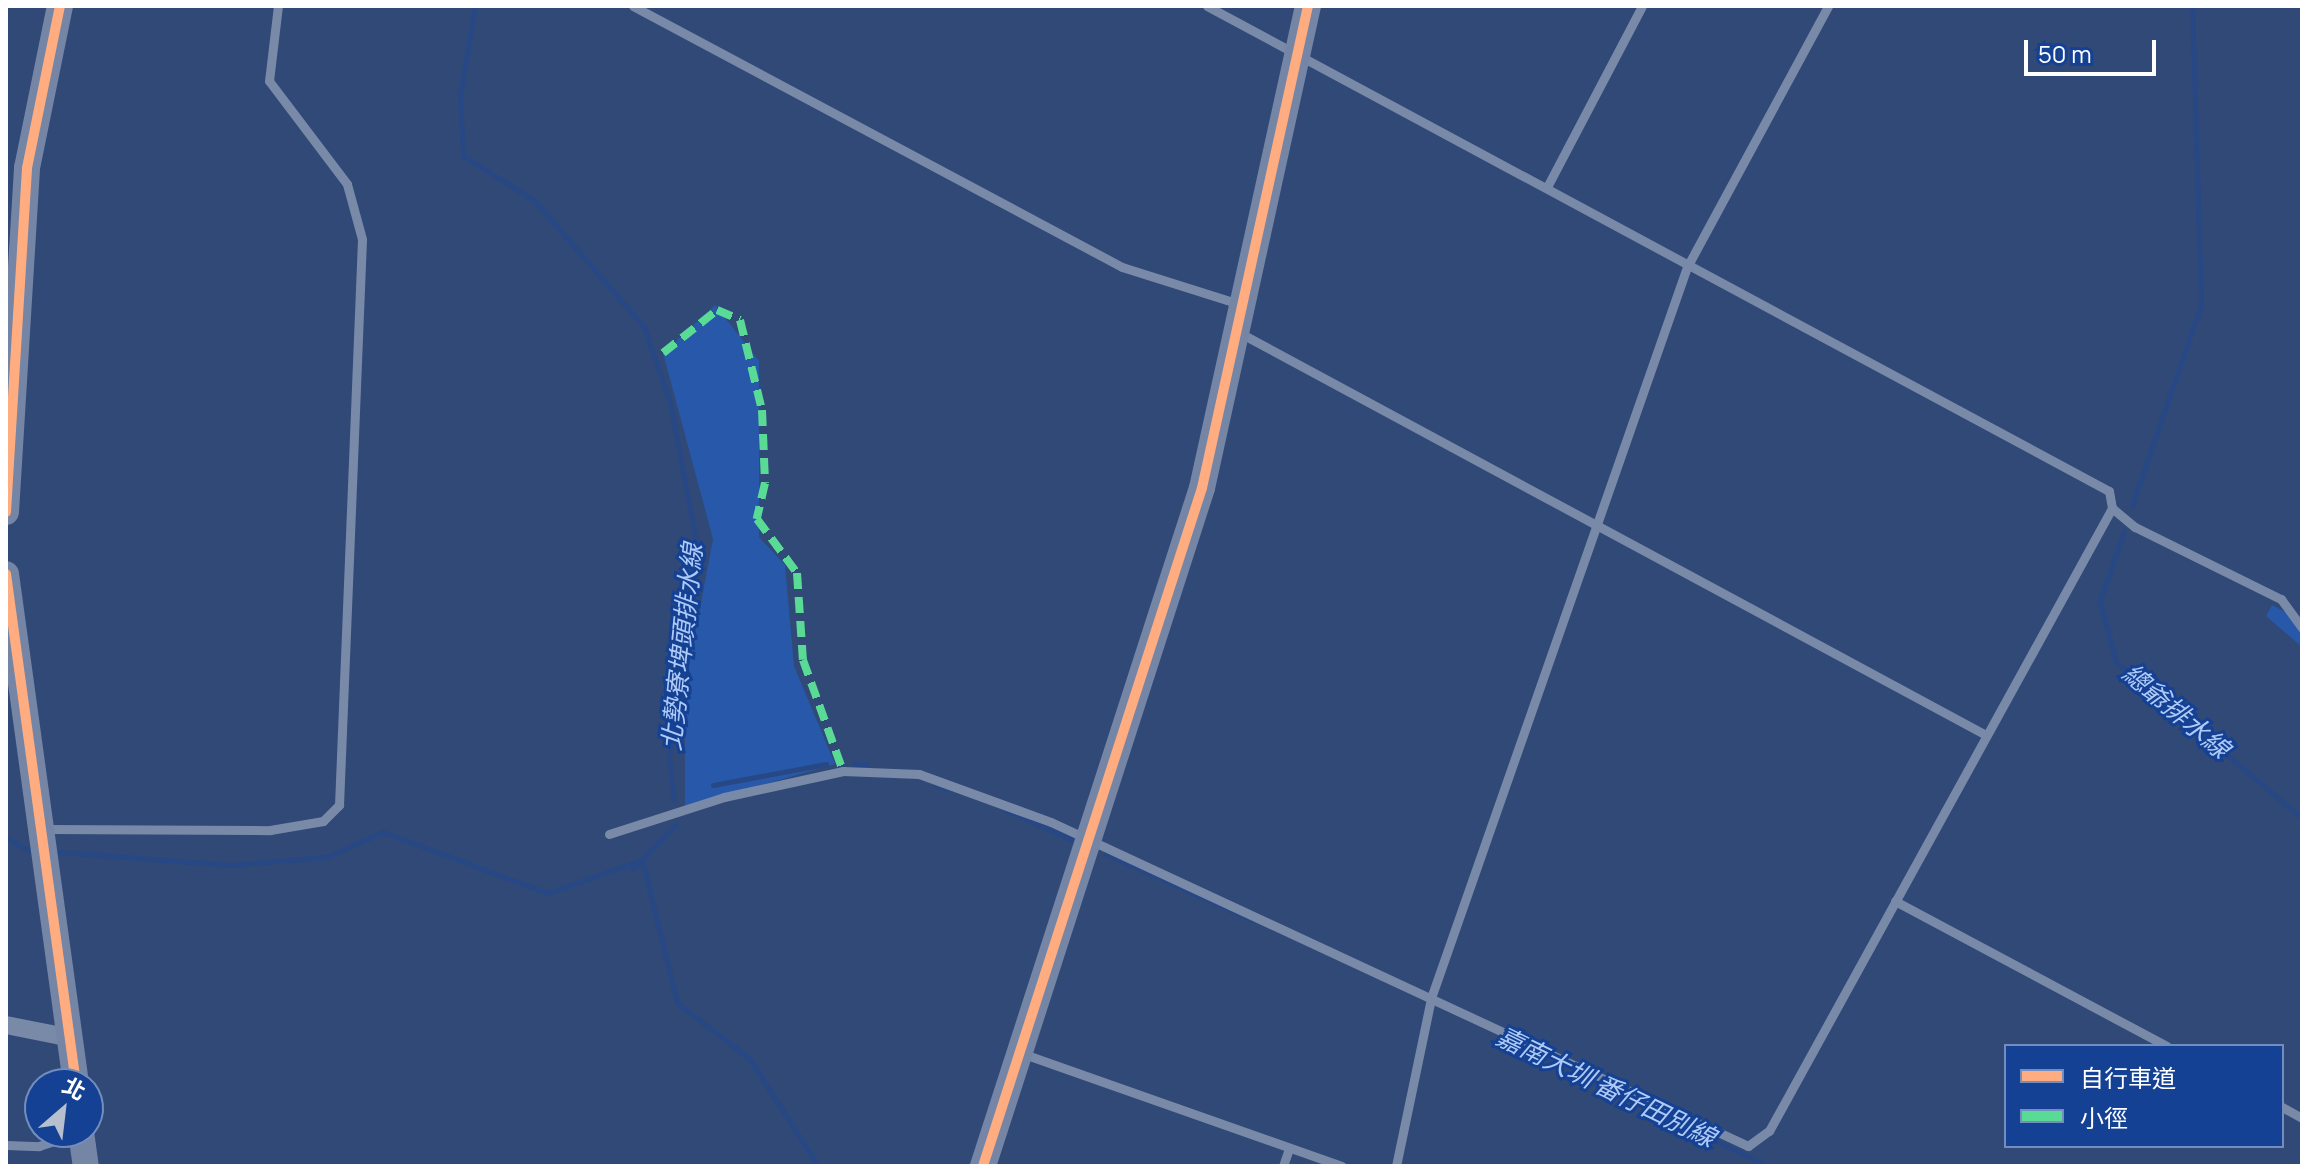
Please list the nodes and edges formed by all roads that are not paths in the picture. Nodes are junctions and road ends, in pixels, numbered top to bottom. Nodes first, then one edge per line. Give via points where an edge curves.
1 (60, 6) edge
2 (278, 6) edge
3 (633, 6) edge
4 (1207, 6) edge
5 (1308, 6) edge
6 (1642, 6) edge
7 (1828, 6) edge
8 (1296, 55) junction
9 (1547, 187) junction
10 (1687, 267) junction
11 (1239, 304) junction
12 (1234, 330) junction
13 (2112, 508) junction
14 (6, 512) edge
15 (1598, 522) junction
16 (6, 574) edge
17 (2302, 628) edge
18 (1984, 734) junction
19 (38, 829) junction
20 (609, 834) dead end
21 (1093, 843) junction
22 (1895, 901) junction
23 (1431, 998) junction
24 (6, 1025) edge
25 (71, 1038) junction
26 (2163, 1044) edge
27 (1021, 1053) junction
28 (74, 1068) edge
29 (2284, 1108) edge
30 (2302, 1118) edge
31 (1289, 1149) junction
32 (983, 1166) edge
33 (1283, 1166) edge
34 (1342, 1166) edge
35 (1396, 1166) edge

1 - 14 street via 27,168
2 - 19 lane via 269,81 339,171 362,239 339,805 323,821 270,830
3 - 11 lane via 1122,267
4 - 8 lane
5 - 8 street
6 - 9 lane
7 - 10 lane
8 - 9 lane
8 - 11 street
9 - 10 lane
10 - 13 lane via 2109,491
10 - 15 lane
11 - 12 street
12 - 15 lane
12 - 21 street via 1202,488
13 - 17 lane via 2135,527 2281,599
13 - 18 lane
15 - 18 lane
15 - 23 lane
16 - 19 street
18 - 22 lane
19 - 25 street
20 - 21 lane via 724,797 871,769 971,790
21 - 23 lane
21 - 27 street
22 - 23 lane via 1769,1131 1748,1146
22 - 26 lane
23 - 35 lane
24 - 25 street
25 - 28 street
27 - 31 lane
27 - 32 street
29 - 30 lane
31 - 33 lane
31 - 34 lane

